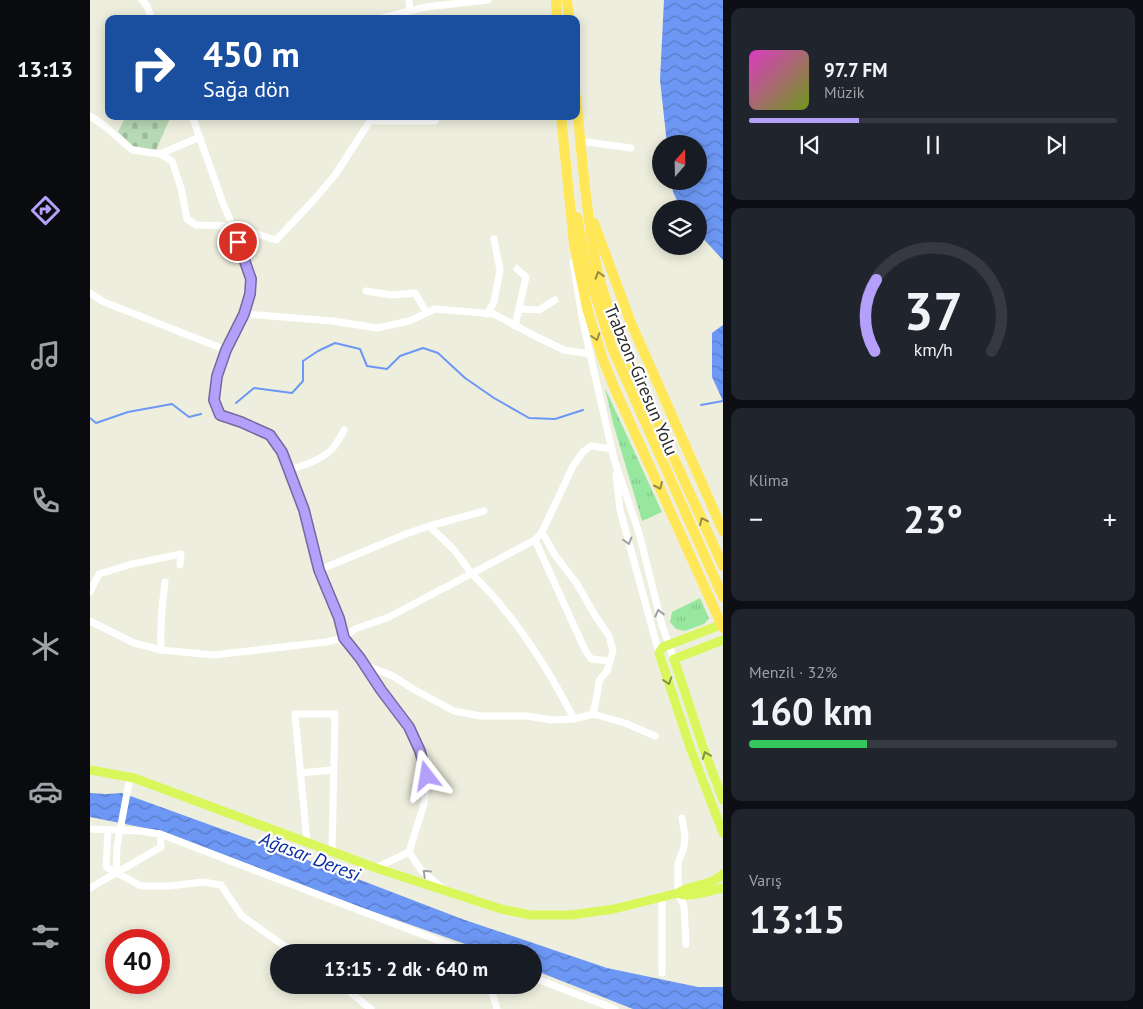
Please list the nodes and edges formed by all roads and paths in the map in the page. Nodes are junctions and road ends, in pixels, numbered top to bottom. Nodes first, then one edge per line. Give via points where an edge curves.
1 (142, 0) edge
2 (409, 0) edge
3 (488, 0) edge
4 (556, 0) edge
5 (567, 0) edge
6 (410, 10) junction
7 (150, 15) edge
8 (392, 15) edge
9 (557, 15) edge
10 (569, 15) edge
11 (90, 116) edge
12 (194, 120) edge
13 (369, 120) edge
14 (413, 120) edge
15 (435, 120) edge
16 (562, 120) edge
17 (566, 120) edge
18 (578, 120) edge
19 (200, 137) junction
20 (564, 139) junction
21 (580, 141) junction
22 (631, 148) dead end
23 (160, 154) junction
24 (586, 202) junction
25 (233, 226) junction
26 (494, 239) dead end
27 (517, 269) dead end
28 (366, 291) dead end
29 (90, 294) edge
30 (555, 300) dead end
31 (519, 309) junction
32 (427, 313) junction
33 (244, 314) junction
34 (487, 314) junction
35 (515, 326) junction
36 (226, 350) junction
37 (590, 354) junction
38 (344, 430) dead end
39 (612, 449) junction
40 (614, 459) junction
41 (289, 470) junction
42 (484, 511) dead end
43 (429, 526) junction
44 (723, 531) edge
45 (542, 532) junction
46 (535, 540) junction
47 (180, 565) dead end
48 (723, 566) edge
49 (319, 570) junction
50 (472, 574) junction
51 (165, 582) dead end
52 (90, 592) edge
53 (723, 597) edge
54 (90, 621) edge
55 (722, 625) edge
56 (344, 638) junction
57 (723, 640) edge
58 (669, 645) junction
59 (161, 650) junction
60 (659, 653) junction
61 (674, 659) junction
62 (610, 661) junction
63 (365, 665) junction
64 (593, 714) junction
65 (574, 719) junction
66 (655, 736) dead end
67 (90, 770) edge
68 (333, 770) junction
69 (300, 773) junction
70 (130, 777) junction
71 (723, 800) edge
72 (682, 818) dead end
73 (90, 828) edge
74 (108, 830) junction
75 (723, 833) edge
76 (160, 834) junction
77 (307, 842) junction
78 (332, 852) junction
79 (408, 852) junction
80 (376, 868) junction
81 (116, 872) junction
82 (723, 874) edge
83 (723, 882) edge
84 (90, 888) edge
85 (723, 888) edge
86 (692, 891) junction
87 (446, 892) junction
88 (678, 893) junction
89 (723, 894) edge
90 (662, 898) junction
91 (282, 944) edge
92 (447, 944) edge
93 (686, 944) dead end
94 (662, 973) dead end
95 (542, 981) edge
96 (352, 994) edge
97 (493, 994) edge
98 (371, 1009) edge
99 (497, 1009) edge
100 (615, 1009) edge

1 - 7 street
2 - 6 street
3 - 6 street
4 - 9 highway
5 - 10 highway
6 - 8 street
11 - 23 street via 132,150
12 - 19 street
13 - 25 street via 335,175 276,240
14 - 15 street
16 - 20 highway
17 - 53 highway, Trabzon-Giresun Yolu via 586,266 612,348
18 - 21 highway, Trabzon-Giresun Yolu
19 - 23 street
19 - 25 street
20 - 37 street via 569,240
20 -> 55 highway via 574,244 587,308 602,357
21 - 22 street
21 - 24 highway, Trabzon-Giresun Yolu
23 - 25 street via 172,161 187,219 196,225
24 - 44 highway via 631,323
48 -> 24 highway, Trabzon-Giresun Yolu via 622,344 596,265
25 - 33 street via 251,279
26 - 34 street via 500,270 494,302
27 - 31 street via 526,277
28 - 32 street via 392,295 415,293
29 - 36 street
30 - 31 street via 539,310
31 - 35 street
32 - 33 street via 409,322 377,328
32 - 34 street via 435,309
33 - 36 street
34 - 35 street via 494,314
35 - 37 street via 564,350
36 - 41 street via 217,376 214,400 220,415 270,435
37 - 39 street
38 - 41 street via 324,456
39 - 40 street
39 - 45 street via 590,446 584,452 573,466
58 -> 40 street via 639,532
40 -> 60 street via 620,510
41 - 49 street via 304,510
42 - 43 street
43 - 49 street
43 - 50 street via 454,550
45 - 46 street
45 - 62 street via 609,636 613,651
46 - 50 street
46 - 62 street via 585,650 591,659
47 - 52 street via 181,554 132,564 100,574
49 - 56 street
50 - 56 street via 389,618 354,629
50 - 65 street via 530,642
51 - 59 street
54 - 59 street via 134,644
55 - 58 main road
56 - 59 street via 214,655
56 - 63 street
57 - 61 main road
58 - 60 main road
58 - 61 street
60 -> 75 main road
71 -> 61 main road
62 - 64 street via 599,680
63 - 65 street via 393,676 454,711 481,716
63 - 79 street via 409,727 427,776 424,804
64 - 65 street
64 - 66 street
67 - 70 main road
68 - 69 street
68 - 69 street via 335,714 296,714
68 - 78 street
69 - 77 street
70 - 77 main road
70 - 81 street via 117,846
72 - 88 street via 685,836 678,863
73 - 74 street
74 - 76 street
74 - 81 street via 106,867
76 - 81 street via 161,847
76 - 92 street
77 - 78 main road
78 - 80 main road
79 - 80 street
87 -> 79 street via 421,870
80 - 87 main road
81 - 84 street
81 - 91 street via 140,886 221,884 242,916
82 - 86 main road
83 - 86 main road
85 - 86 main road
86 - 88 main road via 683,896
86 - 89 main road
87 - 90 main road via 530,915 571,915
88 - 90 main road
88 - 93 street via 684,906
90 - 94 street
95 - 100 street
96 - 98 street
97 - 99 street

